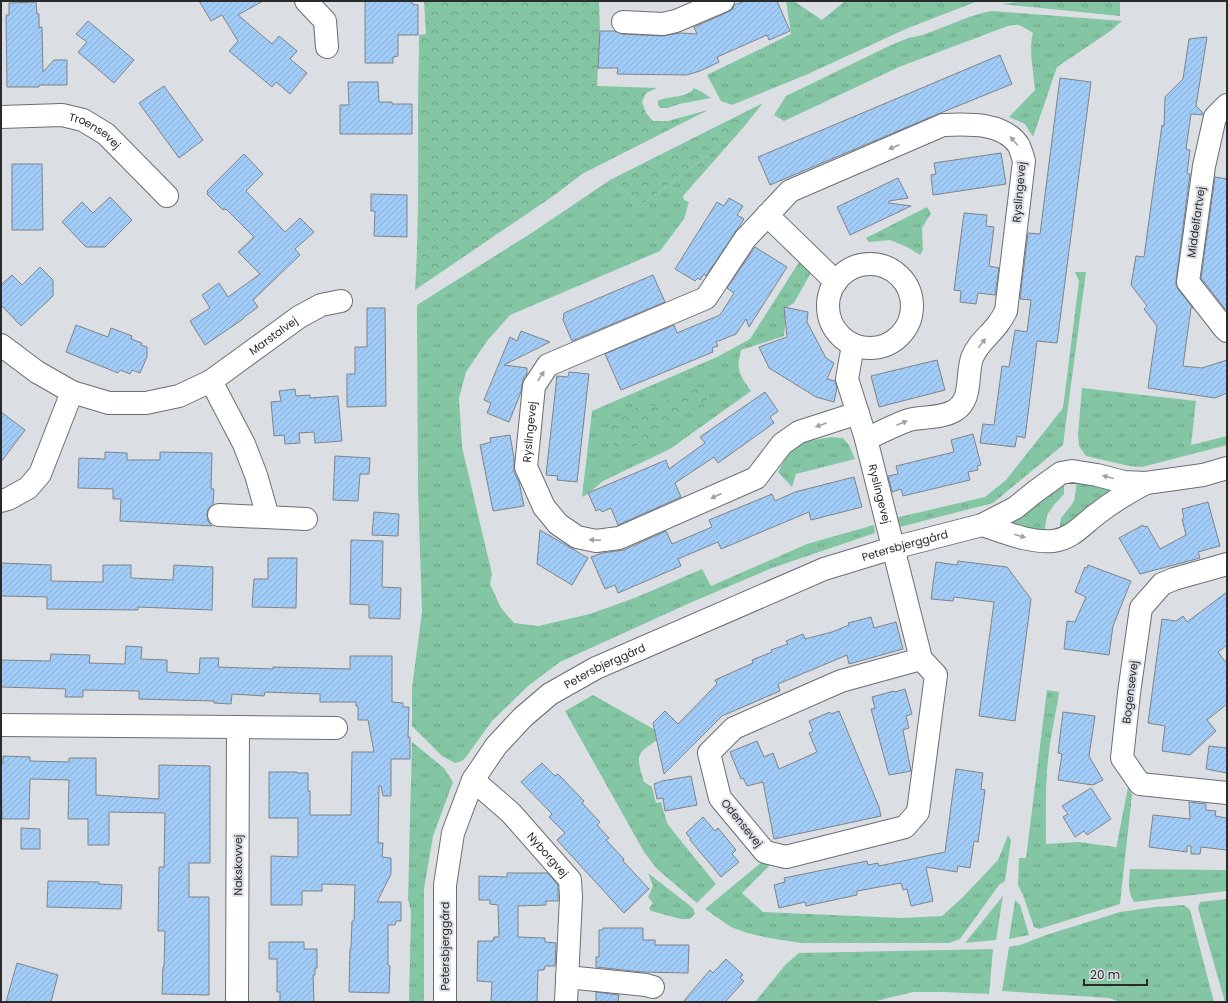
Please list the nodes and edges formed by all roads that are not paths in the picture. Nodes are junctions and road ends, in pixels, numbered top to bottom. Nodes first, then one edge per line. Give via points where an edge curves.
1 (306, 1) edge
2 (723, 1) edge
3 (623, 22) dead end
4 (327, 47) dead end
5 (1227, 105) edge
6 (1, 117) edge
7 (167, 196) dead end
8 (767, 215) junction
9 (836, 282) junction
10 (341, 301) dead end
11 (1227, 331) edge
12 (853, 344) junction
13 (1, 345) edge
14 (212, 381) junction
15 (72, 392) junction
16 (858, 413) junction
17 (866, 439) junction
18 (1227, 468) edge
19 (1146, 483) junction
20 (1, 501) edge
21 (219, 515) dead end
22 (268, 517) junction
23 (306, 519) dead end
24 (982, 525) junction
25 (893, 548) junction
26 (1227, 564) edge
27 (921, 659) junction
28 (1, 725) edge
29 (238, 727) junction
30 (336, 728) dead end
31 (473, 780) junction
32 (1227, 794) edge
33 (567, 977) junction
34 (653, 987) dead end
35 (237, 1002) edge
36 (445, 1002) edge
37 (566, 1002) edge

1 - 4 street via 325,21
2 - 3 street via 663,24
5 - 11 street, Middelfartvej via 1215,117 1204,166 1188,282
6 - 7 street, Troensevej via 62,115 83,120 106,134
8 - 9 street
16 -> 8 street, Ryslingevej via 799,432 782,444 756,478 618,538 596,541 577,537 558,524 544,507 526,467 534,386 548,365 706,298 745,239
17 -> 8 street, Ryslingevej via 908,421 954,411 964,402 972,358 1006,311 1024,161 1019,146 999,130 970,124 943,125 790,191
9 - 12 street via 831,289 829,317 835,330 847,342
9 - 12 street via 854,267 870,264 892,270 900,275 909,288 913,303 912,316 907,329 898,338 876,348 861,348
10 - 14 street, Marstalvej via 321,305 299,317
12 - 16 street, Ryslingevej via 847,379
13 - 15 street, Marstalvej via 37,372
14 - 15 street, Marstalvej via 179,396 146,403 109,403
14 - 22 street via 244,444
15 - 20 street via 40,474 28,488
16 - 17 street, Ryslingevej
17 - 25 street, Ryslingevej
18 - 19 street, Petersbjerggård via 1203,475
19 -> 24 street, Petersbjerggård via 1124,482 1097,474 1072,471 1060,473 1015,508
24 -> 19 street, Petersbjerggård via 1030,539 1054,541 1080,529 1096,514
21 - 22 street
22 - 23 street
24 - 25 street, Petersbjerggård
25 - 27 street, Odensevej
25 - 31 street, Petersbjerggård via 824,569 596,668 550,694 523,717 496,746
26 - 32 street, Bogensevej via 1162,584 1141,608 1128,693 1122,758 1140,784
27 - 27 street, Odensevej via 841,681 734,728 709,753 720,798 765,852 786,858 905,827 918,812 936,675
28 - 29 street
29 - 30 street
29 - 35 street, Nakskovvej
31 - 33 street, Nyborgvej via 511,813 570,880
31 - 36 street, Petersbjerggård via 453,833 445,885
33 - 34 street
33 - 37 street, Nyborgvej

